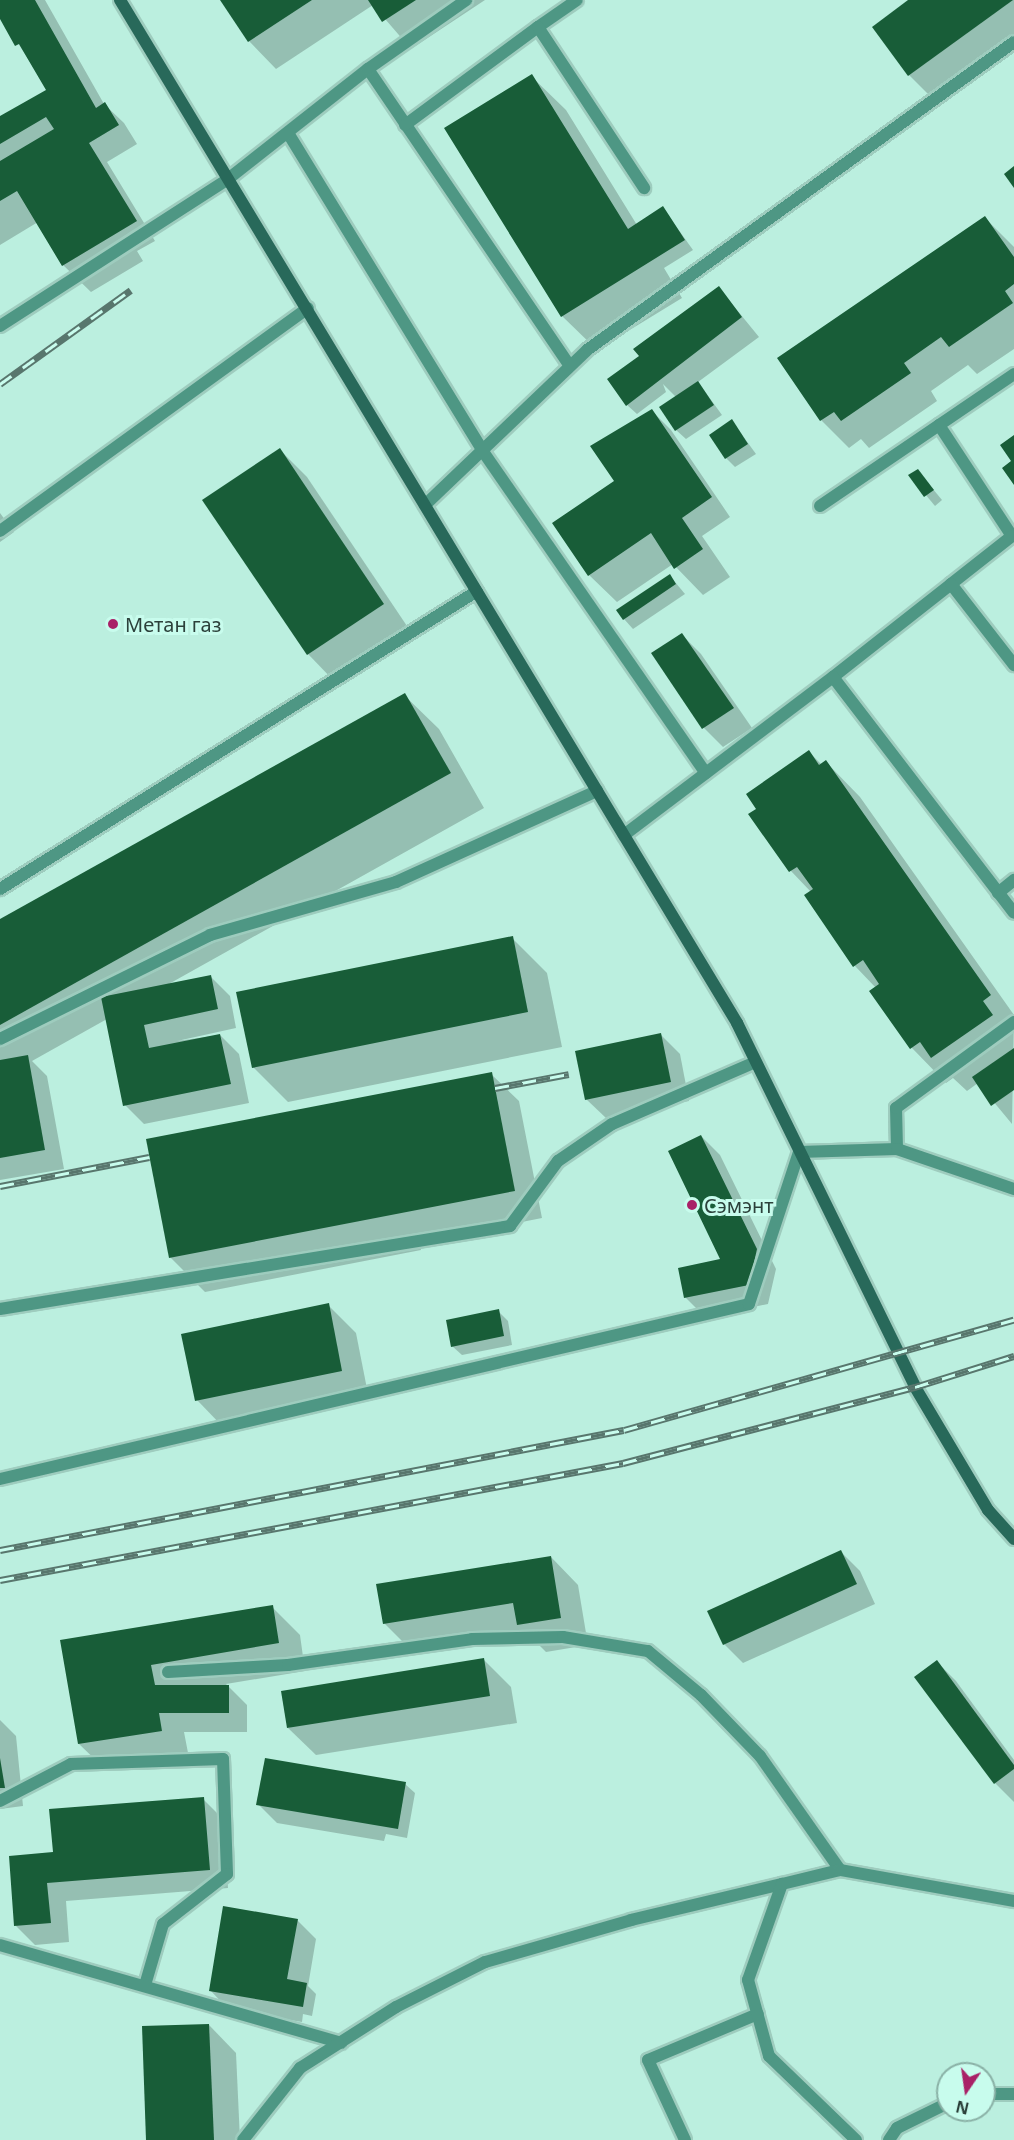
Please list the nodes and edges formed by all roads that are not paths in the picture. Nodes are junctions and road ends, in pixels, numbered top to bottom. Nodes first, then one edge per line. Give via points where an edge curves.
1 (120, 0) edge
2 (466, 0) edge
3 (577, 0) edge
4 (538, 27) junction
5 (1014, 42) edge
6 (368, 69) junction
7 (405, 125) junction
8 (288, 132) junction
9 (228, 179) junction
10 (644, 188) dead end
11 (308, 308) junction
12 (0, 326) edge
13 (570, 366) junction
14 (1014, 374) edge
15 (939, 425) junction
16 (482, 450) junction
17 (425, 505) junction
18 (820, 506) dead end
19 (0, 531) edge
20 (951, 584) junction
21 (477, 591) junction
22 (1014, 665) edge
23 (833, 677) junction
24 (706, 773) junction
25 (597, 791) junction
26 (624, 835) junction
27 (1014, 880) edge
28 (0, 889) edge
29 (998, 893) junction
30 (1014, 913) edge
31 (1014, 1022) edge
32 (0, 1039) edge
33 (756, 1062) junction
34 (897, 1149) junction
35 (799, 1152) junction
36 (1014, 1189) edge
37 (0, 1309) edge
38 (0, 1479) edge
39 (1014, 1539) edge
40 (168, 1672) dead end
41 (0, 1802) edge
42 (840, 1870) junction
43 (782, 1884) junction
44 (1014, 1901) edge
45 (0, 1946) edge
46 (145, 1985) junction
47 (758, 2014) junction
48 (340, 2043) junction
49 (996, 2094) edge
50 (1014, 2094) edge
51 (936, 2109) edge
52 (243, 2140) edge
53 (685, 2140) edge
54 (856, 2140) edge
55 (889, 2140) edge

1 - 9 main road
2 - 6 street
3 - 4 street
4 - 7 street
4 - 10 street
5 - 13 street
6 - 7 street
6 - 8 street
7 - 13 street
8 - 9 street
8 - 16 street
9 - 11 main road
9 - 12 street
11 - 17 main road
11 - 19 street
13 - 16 street
14 - 15 street
15 - 18 street
15 - 20 street via 1012,536
16 - 17 street
16 - 24 street
17 - 21 main road
20 - 22 street
20 - 23 street
21 - 25 main road
21 - 28 street
23 - 24 street
23 - 29 street
24 - 26 street
25 - 26 main road
25 - 32 street via 396,882 210,935
26 - 33 main road via 737,1023
27 - 29 street
29 - 30 street
31 - 34 street via 896,1108
33 - 35 main road
33 - 37 street via 612,1124 558,1161 510,1226
34 - 35 street
34 - 36 street
35 - 38 street via 749,1304
35 - 39 main road via 915,1387 988,1510
40 - 42 street via 288,1665 472,1639 563,1637 648,1651 701,1695 760,1756
41 - 46 street via 71,1764 223,1759 227,1874 162,1924
42 - 43 street
42 - 44 street
43 - 47 street via 748,1980
43 - 48 street via 631,1920 484,1962 396,2007
45 - 46 street
46 - 48 street
47 - 53 street via 648,2060
47 - 54 street via 769,2056
48 - 52 street via 300,2068
49 - 50 street
51 - 55 street via 897,2128

